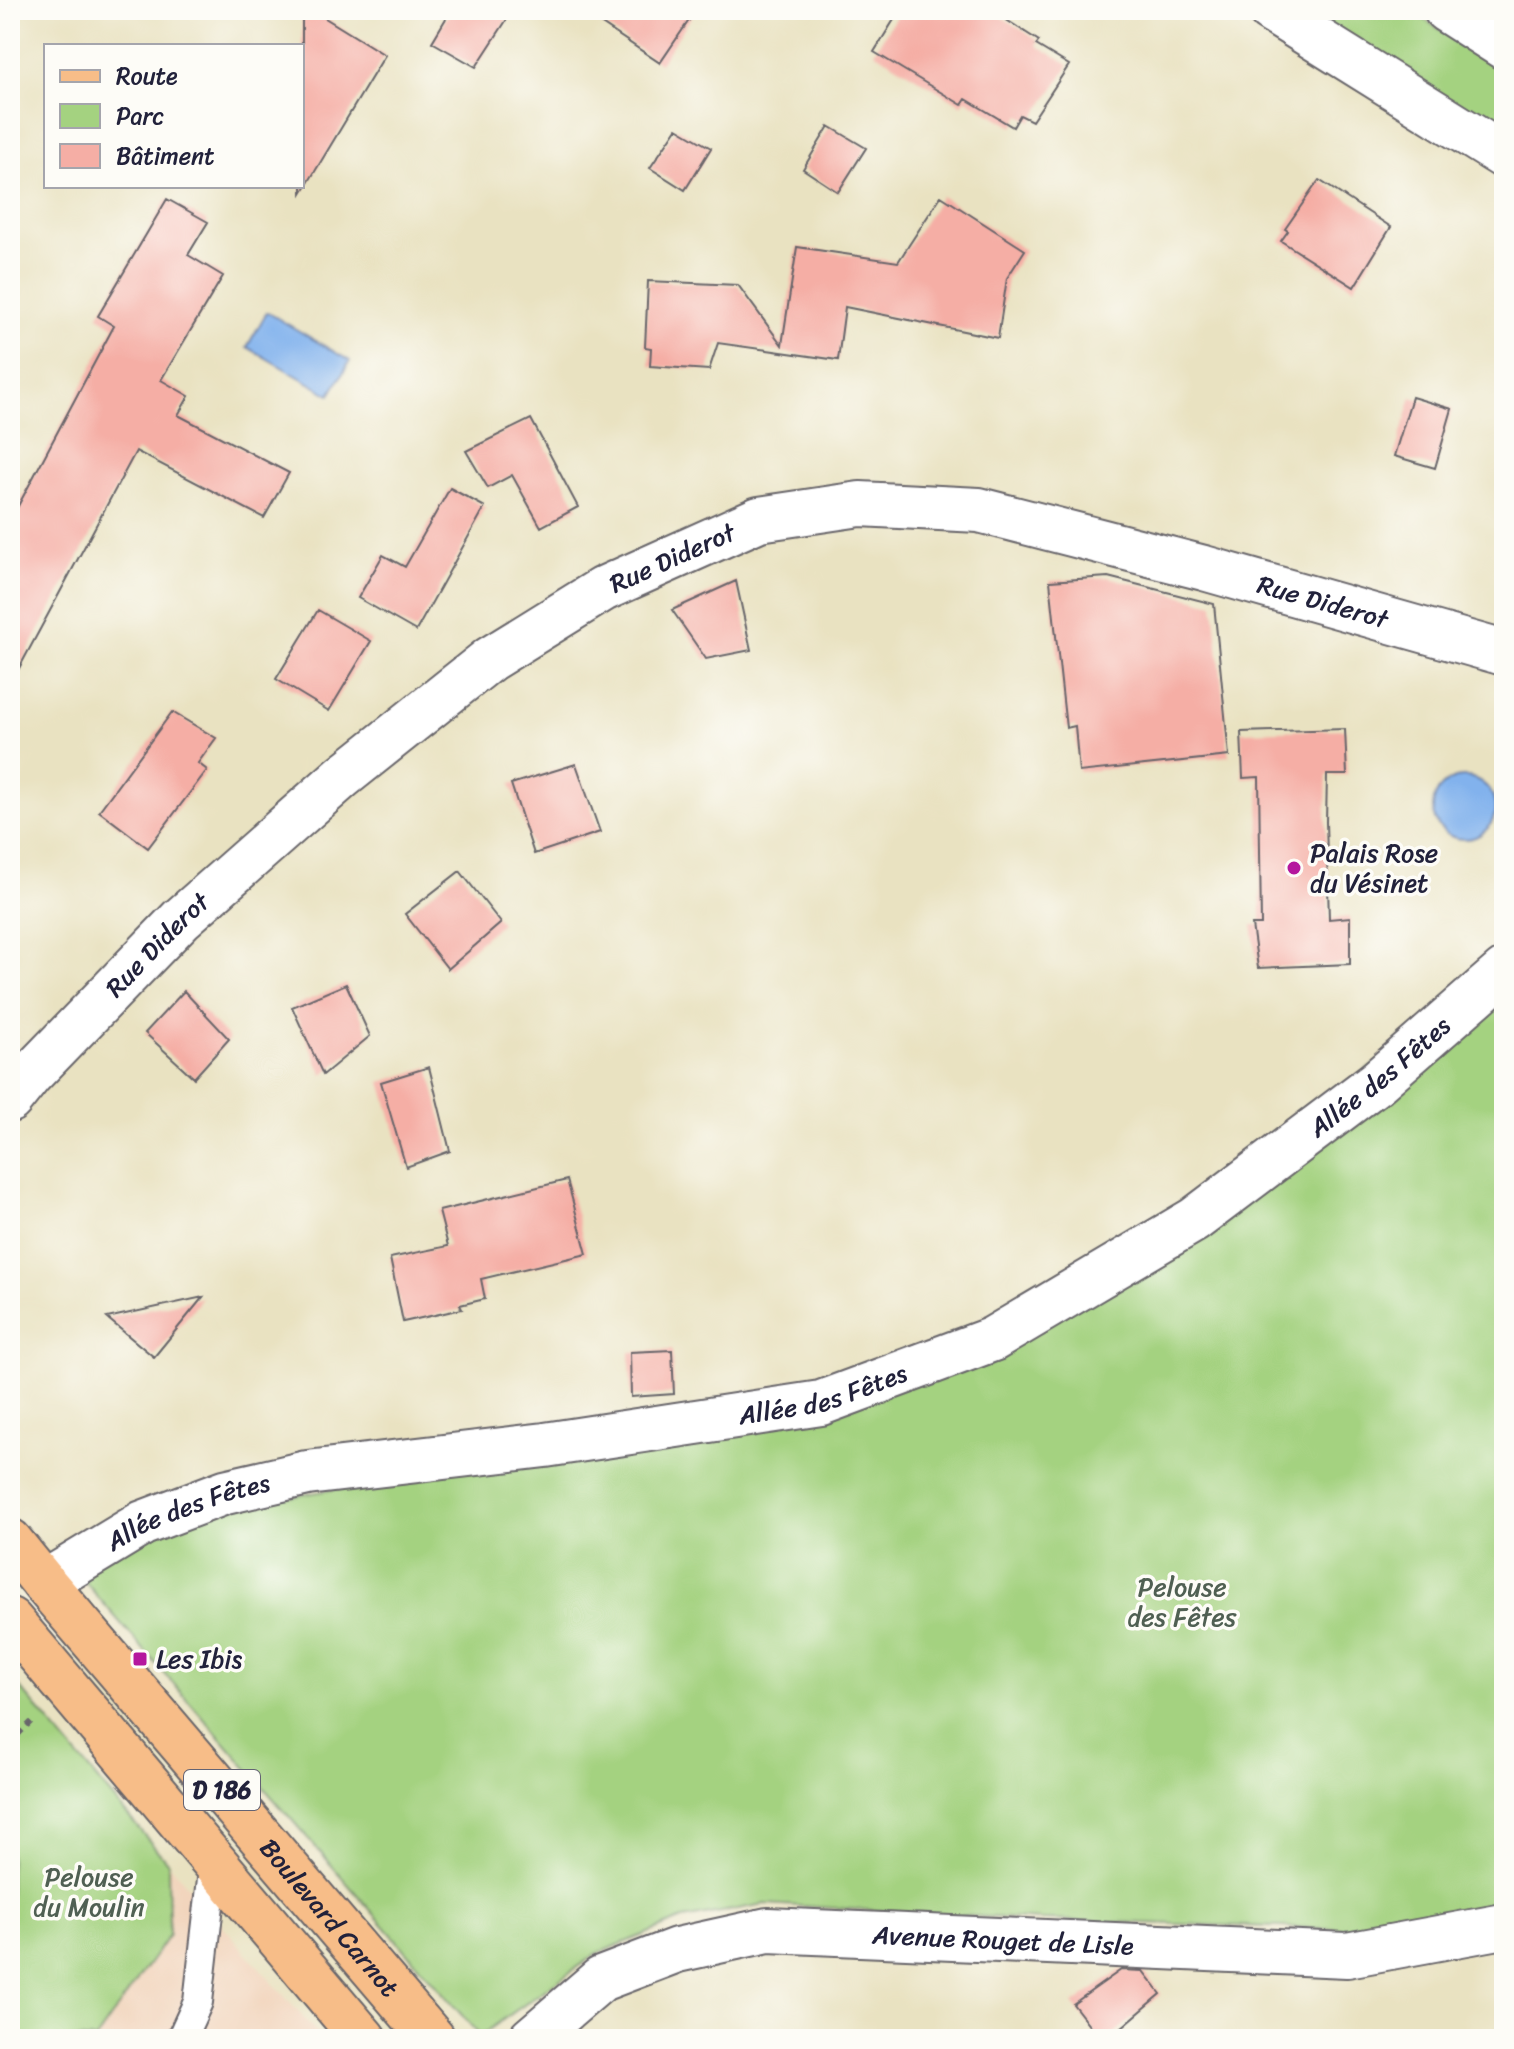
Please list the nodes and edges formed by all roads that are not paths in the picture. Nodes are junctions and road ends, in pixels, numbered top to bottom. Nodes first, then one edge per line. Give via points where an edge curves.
1 (1270, 10) edge
2 (1446, 10) edge
3 (1504, 47) edge
4 (1504, 156) edge
5 (1504, 653) edge
6 (1504, 971) edge
7 (10, 1100) edge
8 (10, 1541) edge
9 (44, 1583) junction
10 (10, 1620) edge
11 (214, 1861) junction
12 (1504, 1926) edge
13 (181, 2039) edge
14 (364, 2039) edge
15 (433, 2039) edge
16 (531, 2039) edge

1 - 4 street
2 - 3 street
5 - 7 street, Rue Diderot via 979,510 860,504 759,519 603,589 490,659 342,777 181,919
6 - 9 street, Allée des Fêtes via 1377,1082 1194,1220 993,1339 821,1403 545,1445 307,1473 225,1492 143,1523
8 - 9 main road, Boulevard Carnot / D 186
9 - 15 main road, Boulevard Carnot / D 186
10 - 11 main road, Boulevard Carnot / D 186
11 - 13 lane via 198,2002
11 - 14 main road, Boulevard Carnot / D 186
12 - 16 street, Avenue Rouget de Lisle via 1347,1955 768,1930 677,1950 601,1979

